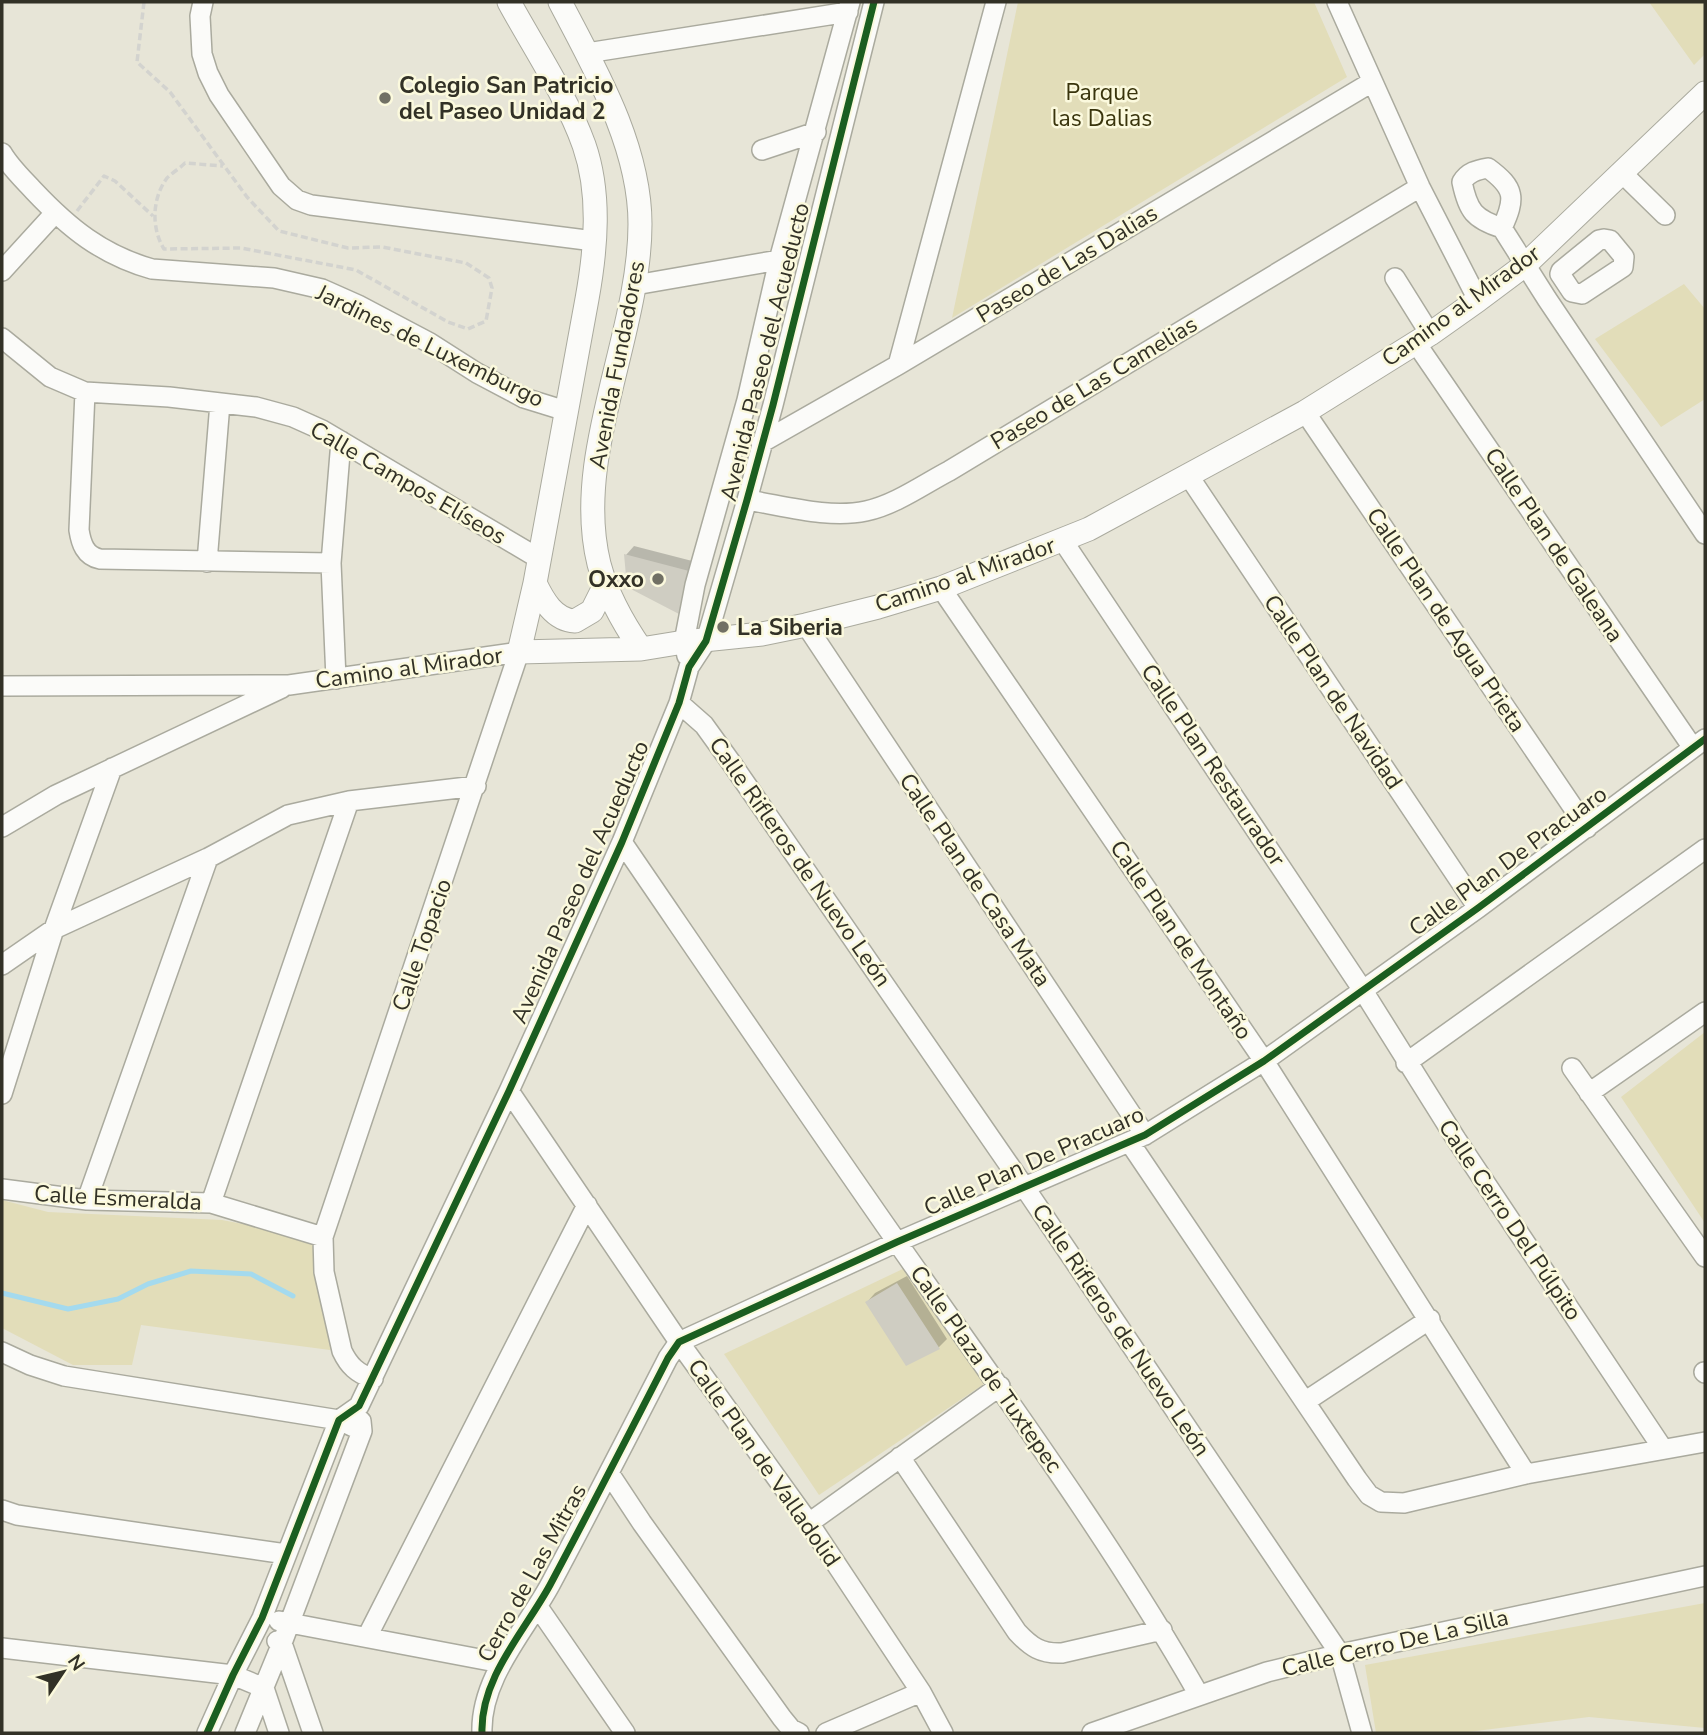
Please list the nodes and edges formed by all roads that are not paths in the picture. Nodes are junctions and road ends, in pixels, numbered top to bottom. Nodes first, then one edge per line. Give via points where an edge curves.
1 (203, 2) edge
2 (509, 2) edge
3 (560, 2) edge
4 (874, 2) edge
5 (996, 2) edge
6 (1337, 2) edge
7 (849, 7) edge
8 (587, 53) junction
9 (1372, 82) junction
10 (1705, 93) edge
11 (816, 132) junction
12 (762, 150) dead end
13 (2, 153) edge
14 (1623, 174) junction
15 (1420, 187) junction
16 (1665, 215) dead end
17 (61, 219) junction
18 (1502, 228) dead end
19 (594, 242) junction
20 (779, 260) junction
21 (1525, 265) junction
22 (2, 271) edge
23 (1395, 278) dead end
24 (1566, 284) dead end
25 (635, 285) junction
26 (1547, 299) junction
27 (1478, 300) junction
28 (2, 338) edge
29 (1423, 338) junction
30 (898, 365) junction
31 (85, 392) junction
32 (747, 400) junction
33 (220, 403) junction
34 (773, 405) junction
35 (566, 411) junction
36 (1305, 412) junction
37 (341, 441) junction
38 (761, 443) junction
39 (1188, 475) junction
40 (747, 500) junction
41 (1705, 534) edge
42 (1063, 541) junction
43 (538, 558) junction
44 (207, 562) junction
45 (331, 563) junction
46 (535, 583) junction
47 (606, 584) junction
48 (940, 588) junction
49 (806, 625) junction
50 (695, 641) junction
51 (641, 649) junction
52 (519, 652) junction
53 (336, 679) junction
54 (289, 685) junction
55 (2, 686) edge
56 (679, 703) junction
57 (1699, 743) edge
58 (112, 768) junction
59 (476, 786) junction
60 (349, 802) junction
61 (2, 827) edge
62 (1587, 828) junction
63 (622, 842) junction
64 (1705, 849) edge
65 (208, 858) junction
66 (1478, 908) junction
67 (54, 929) junction
68 (2, 965) edge
69 (1362, 989) junction
70 (1705, 1012) edge
71 (1264, 1061) junction
72 (1406, 1063) junction
73 (1573, 1068) dead end
74 (509, 1091) junction
75 (1589, 1093) junction
76 (2, 1094) edge
77 (1137, 1139) junction
78 (1024, 1188) junction
79 (2, 1189) edge
80 (87, 1200) junction
81 (211, 1203) junction
82 (587, 1205) junction
83 (323, 1237) junction
84 (897, 1242) junction
85 (1705, 1257) edge
86 (1430, 1319) junction
87 (679, 1342) junction
88 (2, 1352) edge
89 (373, 1379) junction
90 (1000, 1386) junction
91 (1306, 1401) junction
92 (359, 1406) junction
93 (339, 1420) junction
94 (362, 1431) junction
95 (1705, 1443) edge
96 (1663, 1449) junction
97 (900, 1457) junction
98 (609, 1473) junction
99 (1526, 1474) junction
100 (2, 1510) edge
101 (809, 1523) junction
102 (286, 1555) junction
103 (1705, 1576) edge
104 (538, 1606) junction
105 (290, 1623) junction
106 (259, 1625) junction
107 (1162, 1630) junction
108 (367, 1637) junction
109 (282, 1643) junction
110 (2, 1648) edge
111 (1340, 1654) junction
112 (501, 1663) junction
113 (233, 1675) junction
114 (264, 1688) junction
115 (921, 1692) junction
116 (1199, 1695) junction
117 (484, 1731) edge
118 (207, 1733) edge
119 (245, 1733) edge
120 (279, 1733) edge
121 (313, 1733) edge
122 (625, 1733) edge
123 (799, 1733) edge
124 (826, 1733) edge
125 (943, 1733) edge
126 (1092, 1733) edge
127 (1362, 1733) edge

1 - 19 street via 200,36 208,72 237,125 281,186 297,200
2 - 19 main road, Avenida Fundadores via 585,148 594,197
3 - 8 main road, Avenida Fundadores
4 - 34 street, Avenida Paseo del Acueducto
5 - 30 street
6 - 9 street
7 - 8 street
7 - 11 street, Avenida Paseo del Acueducto
8 - 25 main road, Avenida Fundadores via 632,162 640,223
9 - 15 street
9 - 30 street, Paseo de Las Dalias
10 - 14 main road, Camino al Mirador
11 - 12 street
11 - 20 street, Avenida Paseo del Acueducto
13 - 17 street, Jardines de Luxemburgo
14 - 16 street
14 - 21 main road, Camino al Mirador
15 - 27 street
15 - 40 street, Paseo de Las Camelias via 896,499 867,511 845,512
17 - 22 street
17 - 35 street, Jardines de Luxemburgo via 111,254 152,269 274,278 322,289 430,343 524,398
18 - 21 street
19 - 35 main road, Avenida Fundadores
20 - 25 street
20 - 32 street, Avenida Paseo del Acueducto
21 - 26 street
21 - 27 main road, Camino al Mirador
23 - 29 street, Calle Plan de Galeana
24 - 26 street
25 - 47 main road, Avenida Fundadores via 594,490 596,545
26 - 41 street
27 - 29 main road, Camino al Mirador
28 - 31 street, Calle Campos Elíseos via 50,377
29 - 36 main road, Camino al Mirador
29 - 57 street, Calle Plan de Galeana
30 - 38 street, Paseo de Las Dalias
31 - 33 street, Calle Campos Elíseos
31 - 44 street via 79,530 85,549 100,559
32 - 34 street
32 - 50 street, Avenida Paseo del Acueducto via 695,585
33 - 37 street, Calle Campos Elíseos via 293,417
33 - 44 street
34 - 38 street, Avenida Paseo del Acueducto
35 - 43 main road, Avenida Fundadores
36 - 39 main road, Camino al Mirador
36 - 62 street, Calle Plan de Agua Prieta
37 - 43 street, Calle Campos Elíseos
37 - 45 street
38 - 40 street, Avenida Paseo del Acueducto
39 - 42 main road, Camino al Mirador
39 - 66 street, Calle Plan de Navidad
40 - 50 street, Avenida Paseo del Acueducto
42 - 48 main road, Camino al Mirador
42 - 69 street, Calle Plan Restaurador
43 - 46 main road, Avenida Fundadores
44 - 45 street
45 - 53 street
46 - 47 main road via 555,613 575,621 592,611
46 - 52 main road, Avenida Fundadores
47 - 51 main road, Avenida Fundadores
48 - 49 main road, Camino al Mirador
48 - 71 street, Calle Plan de Montaño
49 - 50 main road, Camino al Mirador
49 - 77 street, Calle Plan de Casa Mata
50 - 51 main road, Camino al Mirador
50 - 56 street, Avenida Paseo del Acueducto
51 - 52 main road, Camino al Mirador
52 - 53 street, Camino al Mirador
52 - 59 street, Calle Topacio
53 - 54 street, Camino al Mirador
54 - 55 street, Camino al Mirador
54 - 58 street
56 - 63 street, Avenida Paseo del Acueducto
56 - 78 street, Calle Rifleros de Nuevo León via 704,725
57 - 62 street, Calle Plan De Pracuaro
58 - 61 street
58 - 67 street
59 - 60 street
59 - 83 street, Calle Topacio
60 - 65 street via 288,815
60 - 81 street
62 - 66 street, Calle Plan De Pracuaro
63 - 74 street, Avenida Paseo del Acueducto
63 - 84 street, Calle Plaza de Tuxtepec
64 - 72 street
65 - 67 street
65 - 80 street
66 - 69 street, Calle Plan De Pracuaro
67 - 68 street
67 - 76 street
69 - 71 street, Calle Plan De Pracuaro
69 - 72 street, Calle Cerro Del Púlpito
70 - 75 street
71 - 77 street, Calle Plan De Pracuaro
71 - 86 street, Calle Plan de Montaño
72 - 96 street, Calle Cerro Del Púlpito
73 - 75 street
74 - 82 street, Calle Plan de Valladolid
74 - 89 street, Avenida Paseo del Acueducto
75 - 85 street
77 - 78 street, Calle Plan De Pracuaro
77 - 91 street, Calle Plan de Casa Mata
78 - 84 street, Calle Plan De Pracuaro
78 - 111 street, Calle Rifleros de Nuevo León
79 - 80 street, Calle Esmeralda
80 - 81 street, Calle Esmeralda
81 - 83 street, Calle Esmeralda
82 - 87 street, Calle Plan de Valladolid
82 - 108 street
83 - 89 street via 324,1272 342,1351 358,1373
84 - 87 street, Calle Plan De Pracuaro
84 - 90 street, Calle Plaza de Tuxtepec
86 - 91 street
86 - 99 street, Calle Plan de Montaño
87 - 98 street
87 - 101 street, Calle Plan de Valladolid
88 - 93 street via 46,1371 99,1383
89 - 92 street, Avenida Paseo del Acueducto
90 - 97 street
90 - 107 street, Calle Plaza de Tuxtepec
91 - 99 street, Calle Plan de Casa Mata via 1369,1495 1381,1502 1417,1500
92 - 93 street, Avenida Paseo del Acueducto
92 - 94 street
93 - 94 street
93 - 102 street
94 - 105 street
95 - 96 street, Calle Plan de Casa Mata
96 - 99 street, Calle Plan de Casa Mata
97 - 101 street
97 - 107 street via 1017,1632 1037,1650 1062,1653
98 - 104 street, Cerro de Las Mitras
98 - 123 street via 782,1718
100 - 102 street via 17,1516
101 - 115 street, Calle Plan de Valladolid
102 - 106 street
103 - 111 street, Calle Cerro De La Silla
104 - 112 street, Cerro de Las Mitras
104 - 122 street
105 - 106 street
105 - 108 street
105 - 109 street
106 - 109 street
106 - 113 street
107 - 116 street, Calle Plaza de Tuxtepec
108 - 112 street
109 - 114 street
109 - 121 street
110 - 113 street
111 - 116 street, Calle Cerro De La Silla
111 - 127 street, Calle Rifleros de Nuevo León
112 - 117 street, Cerro de Las Mitras via 484,1710
113 - 114 street
113 - 118 street
114 - 119 street
114 - 120 street
115 - 124 street
115 - 125 street, Calle Plan de Valladolid
116 - 126 street, Calle Cerro De La Silla

